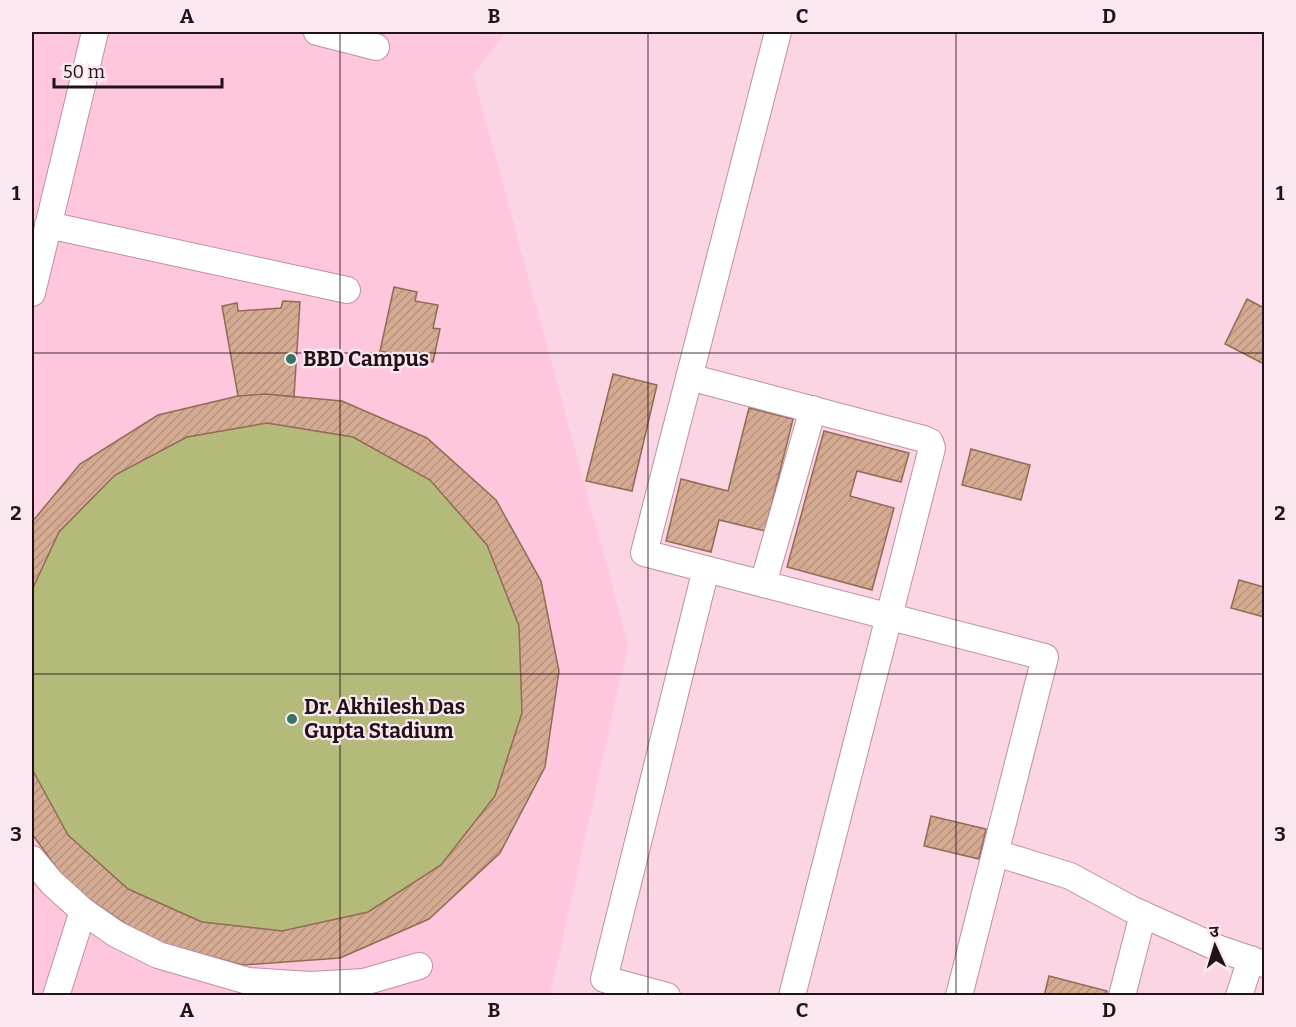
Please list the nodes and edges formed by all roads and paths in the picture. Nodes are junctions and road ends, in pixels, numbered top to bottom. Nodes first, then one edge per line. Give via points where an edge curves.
1 (95, 32) edge
2 (317, 32) edge
3 (777, 32) edge
4 (376, 47) dead end
5 (48, 225) junction
6 (347, 290) dead end
7 (32, 293) edge
8 (689, 377) junction
9 (813, 409) junction
10 (706, 569) junction
11 (763, 584) junction
12 (888, 616) junction
13 (996, 853) junction
14 (32, 859) edge
15 (83, 911) junction
16 (1143, 914) junction
17 (1258, 962) edge
18 (419, 966) dead end
19 (56, 996) edge
20 (666, 996) edge
21 (792, 996) edge
22 (959, 996) edge
23 (1122, 996) edge
24 (1239, 996) edge

1 - 5 street
2 - 4 street
3 - 8 street
5 - 6 street
5 - 7 street
8 - 9 street
8 - 10 street via 644,553
9 - 11 street
9 - 12 street via 930,442 932,448
10 - 11 street
10 - 20 street via 604,979
11 - 12 street
12 - 13 street via 1046,657
12 - 21 street
13 - 16 street via 1070,876
13 - 22 street
14 - 15 street
15 - 18 street via 116,934 158,955 248,981 310,985 364,981
15 - 19 street
16 - 17 street
16 - 23 street
17 - 24 street

